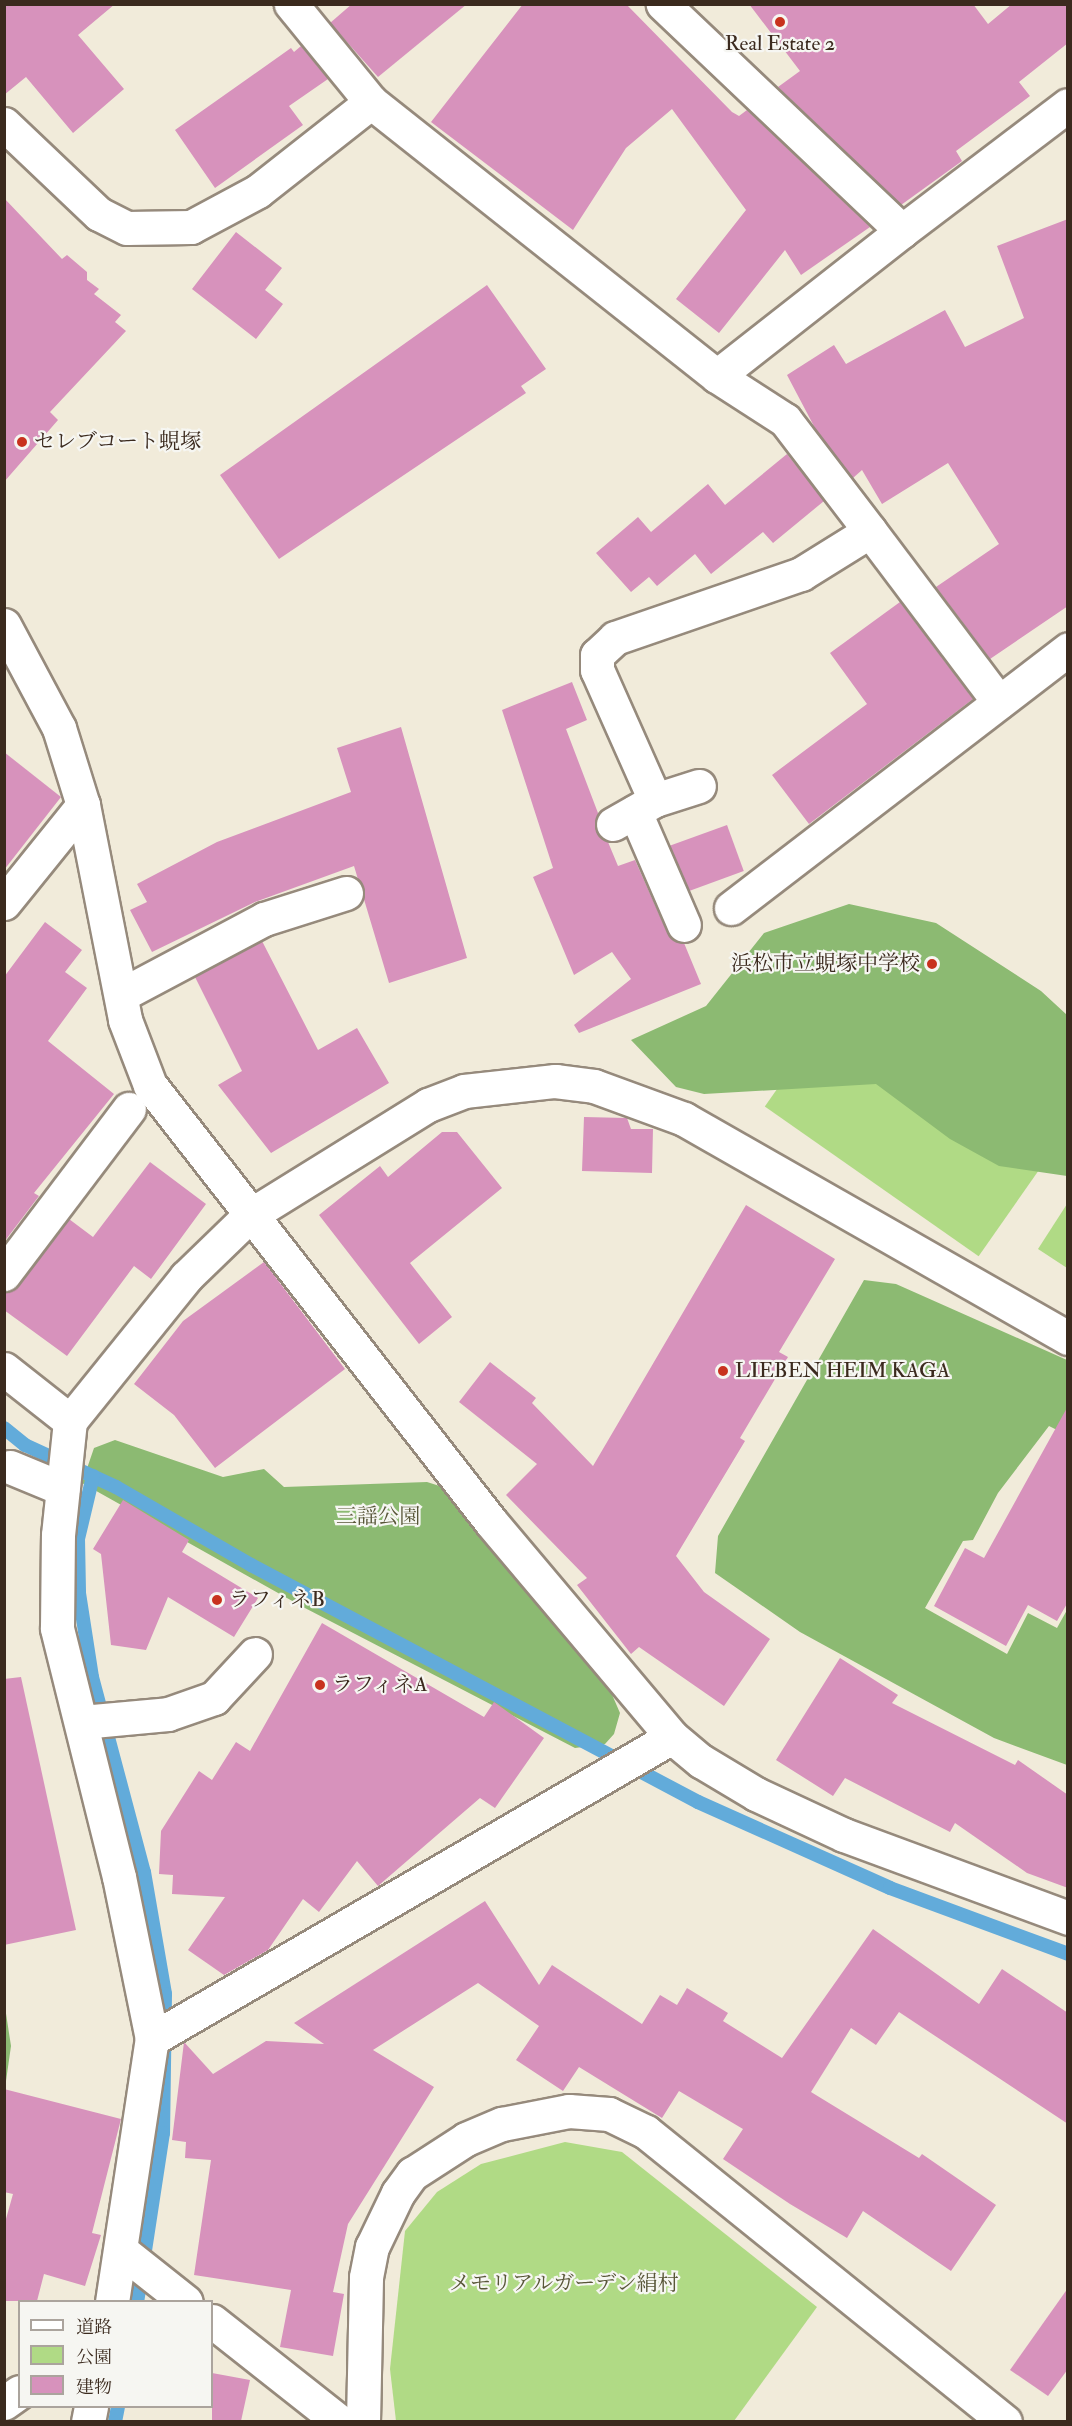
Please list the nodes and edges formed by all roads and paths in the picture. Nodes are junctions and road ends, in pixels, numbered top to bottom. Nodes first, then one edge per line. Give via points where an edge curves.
1 (291, 4) edge
2 (663, 4) edge
3 (371, 102) junction
4 (1068, 105) edge
5 (4, 124) edge
6 (902, 231) junction
7 (717, 376) junction
8 (870, 531) junction
9 (4, 625) edge
10 (1068, 649) edge
11 (999, 702) junction
12 (699, 786) dead end
13 (83, 806) junction
14 (634, 812) junction
15 (346, 893) dead end
16 (4, 903) edge
17 (731, 908) dead end
18 (684, 925) dead end
19 (121, 995) junction
20 (129, 1109) dead end
21 (249, 1216) junction
22 (4, 1274) edge
23 (1068, 1338) edge
24 (4, 1369) edge
25 (66, 1460) junction
26 (10, 1467) dead end
27 (255, 1653) dead end
28 (102, 1719) junction
29 (672, 1737) junction
30 (1068, 1918) edge
31 (156, 2036) junction
32 (138, 2264) junction
33 (113, 2300) edge
34 (185, 2300) edge
35 (213, 2322) edge
36 (18, 2393) edge
37 (4, 2403) edge
38 (340, 2421) edge
39 (363, 2421) edge
40 (1005, 2421) edge

1 - 3 street
2 - 6 street
3 - 5 street via 258,191 191,226 127,228 99,214
3 - 7 street
4 - 6 street
6 - 7 street
7 - 8 street via 785,420
8 - 11 street
8 - 14 street via 801,574 615,638 597,655 597,670
9 - 13 street via 59,728
10 - 11 street
11 - 17 street
12 - 14 street
13 - 16 street
13 - 19 street
14 - 18 street
15 - 19 street via 264,919
19 - 21 street via 150,1085
20 - 22 street
21 - 23 street via 428,1105 464,1091 514,1082 594,1086 684,1119
21 - 25 street via 148,1319
21 - 29 street via 491,1522
24 - 25 street
25 - 26 street
25 - 28 street via 57,1628
27 - 28 street via 214,1698 168,1714
28 - 31 street
29 - 30 street via 756,1794 844,1835
29 - 31 street
31 - 32 street
32 - 33 street
32 - 34 street
35 - 38 street
36 - 37 street
39 - 40 street via 366,2277 375,2239 398,2193 412,2174 466,2139 502,2124 569,2111 609,2114 646,2132

